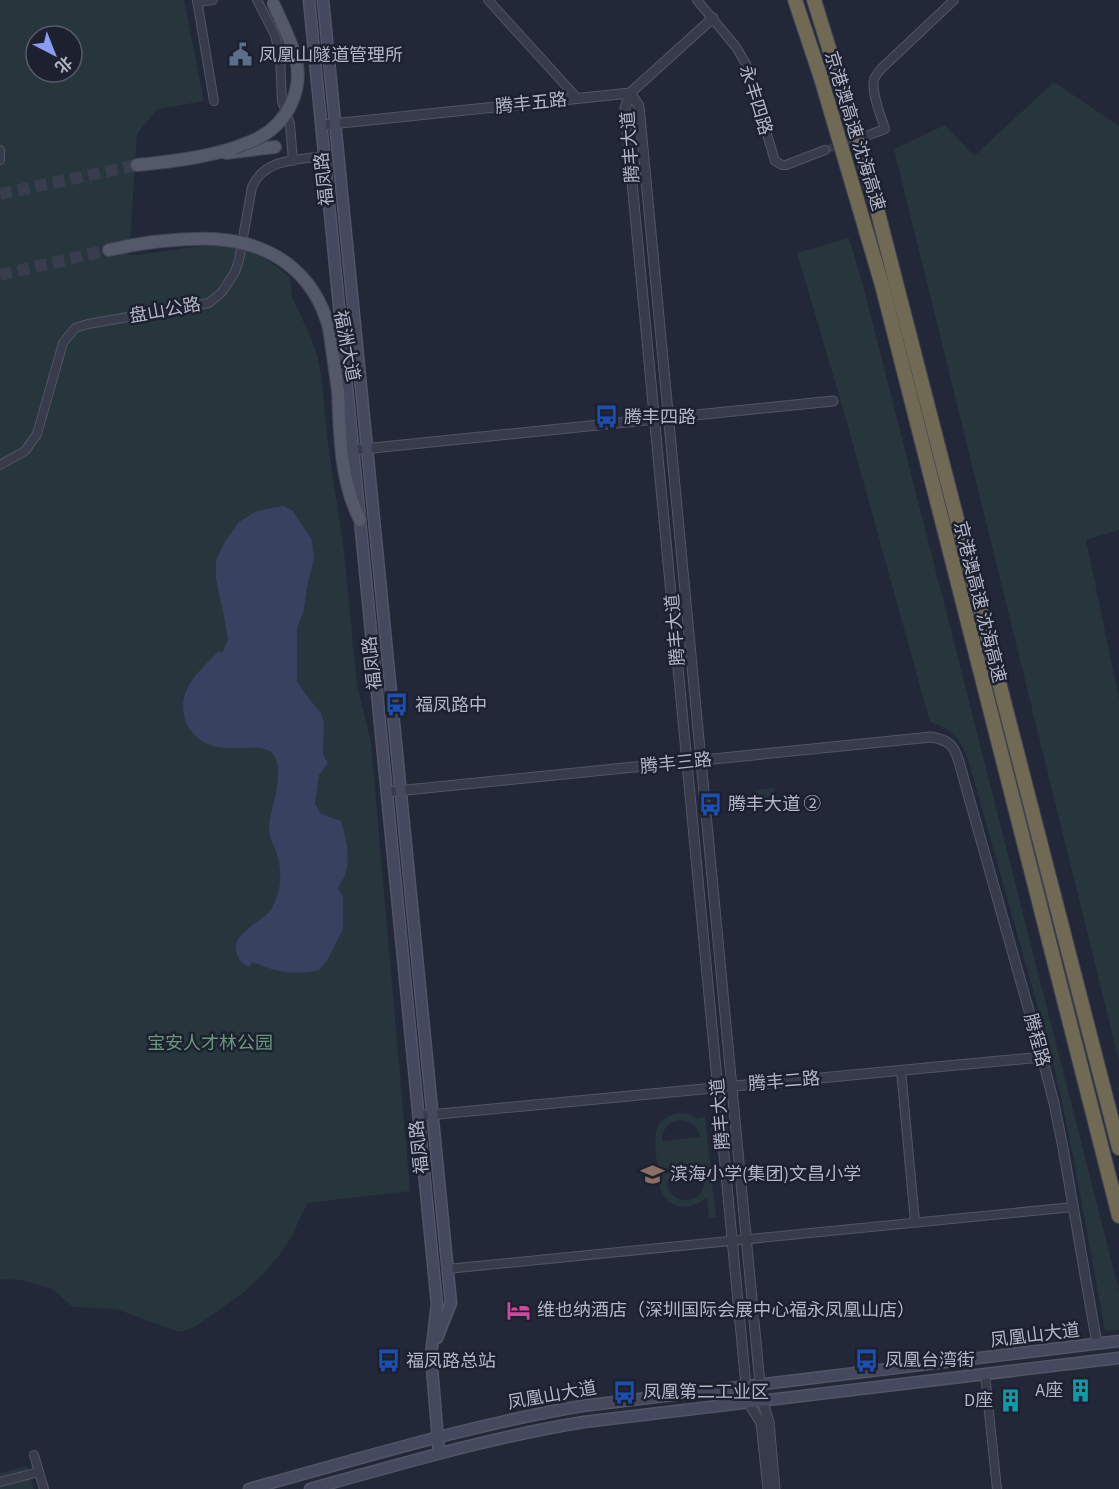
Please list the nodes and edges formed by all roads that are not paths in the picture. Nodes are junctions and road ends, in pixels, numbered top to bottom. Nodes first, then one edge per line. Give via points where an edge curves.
1 (213, 0) edge
2 (258, 0) edge
3 (309, 0) edge
4 (323, 0) edge
5 (488, 0) edge
6 (697, 0) edge
7 (795, 0) edge
8 (814, 0) edge
9 (954, 0) edge
10 (197, 1) edge
11 (272, 2) edge
12 (713, 18) junction
13 (630, 93) junction
14 (578, 99) junction
15 (214, 101) dead end
16 (335, 124) junction
17 (321, 125) junction
18 (866, 136) tunnel mouth
19 (275, 147) dead end
20 (0, 150) edge
21 (825, 150) tunnel mouth
22 (214, 154) junction
23 (324, 156) junction
24 (0, 160) edge
25 (293, 160) junction
26 (136, 165) tunnel mouth
27 (109, 250) tunnel mouth
28 (833, 401) dead end
29 (669, 418) junction
30 (655, 419) junction
31 (367, 449) junction
32 (353, 450) junction
33 (0, 465) edge
34 (360, 520) junction
35 (387, 657) junction
36 (374, 658) junction
37 (950, 744) joint
38 (701, 760) junction
39 (687, 762) junction
40 (400, 790) junction
41 (387, 792) junction
42 (1042, 1057) junction
43 (901, 1070) junction
44 (732, 1086) junction
45 (718, 1088) junction
46 (432, 1115) junction
47 (418, 1116) junction
48 (1119, 1148) edge
49 (1073, 1207) junction
50 (1119, 1216) edge
51 (915, 1222) junction
52 (746, 1239) junction
53 (732, 1240) junction
54 (447, 1269) junction
55 (1119, 1341) edge
56 (1097, 1344) junction
57 (431, 1356) junction
58 (1119, 1358) edge
59 (985, 1374) junction
60 (760, 1384) junction
61 (746, 1386) junction
62 (762, 1400) junction
63 (748, 1402) junction
64 (438, 1437) junction
65 (439, 1453) junction
66 (34, 1455) dead end
67 (39, 1472) junction
68 (0, 1482) edge
69 (44, 1489) edge
70 (249, 1489) edge
71 (310, 1489) edge
72 (768, 1489) edge
73 (775, 1489) edge
74 (997, 1489) edge

1 - 10 street
2 - 25 street via 280,55 282,101 290,124
3 - 17 main road, 福凤路
4 - 16 main road, 福凤路
5 - 14 street
6 - 12 street, 永丰四路
7 - 50 highway, 京港澳高速 沈海高速 via 882,285
8 - 48 highway, 京港澳高速 沈海高速 via 868,174
9 - 18 street via 876,75 874,91 885,129
10 - 15 street
11 - 22 main road, bridge via 296,61 298,78 289,110 259,138
12 - 13 street
12 - 21 street, 永丰四路 via 746,64 775,161 786,165
13 - 14 street, 腾丰五路
13 - 29 street, 腾丰大道 via 639,106
13 - 30 street, 腾丰大道 via 625,108
14 - 16 street, 腾丰五路
16 - 17 street, 腾丰五路
16 - 31 main road, 福凤路
17 - 23 main road, 福凤路
19 - 22 main road
20 - 24 street
22 - 26 main road
23 - 25 street, 盘山公路
23 - 32 main road, 福凤路
25 - 33 street, 盘山公路 via 269,166 254,182 235,272 209,303 75,328 63,343 37,434 25,451
27 - 34 main road, 福洲大道, bridge via 193,238 245,243 271,253 306,282 318,298 329,328 342,457 352,505
28 - 29 street
29 - 30 street
29 - 38 street, 腾丰大道
30 - 31 street
30 - 39 street, 腾丰大道
31 - 32 street
31 - 35 main road, 福凤路
32 - 34 main road, 福凤路
34 - 36 main road, 福凤路
35 - 36 main road
35 - 40 main road, 福凤路
36 - 41 main road, 福凤路
37 - 38 street, 腾丰三路 via 931,737
37 - 42 street, 腾程路 via 959,762
38 - 39 street, 腾丰三路
38 - 44 street, 腾丰大道
39 - 40 street, 腾丰三路
39 - 45 street, 腾丰大道
40 - 41 street, 腾丰三路
40 - 46 main road, 福凤路
41 - 47 main road, 福凤路
42 - 43 street, 腾丰二路
42 - 49 street, 腾程路
43 - 44 street, 腾丰二路
43 - 51 street
44 - 45 street, 腾丰二路
44 - 52 street, 腾丰大道
45 - 46 street, 腾丰二路
45 - 53 street, 腾丰大道
46 - 47 street, 腾丰二路
46 - 54 main road, 福凤路
47 - 57 main road, 福凤路 via 437,1304
49 - 51 street
49 - 56 street, 腾程路
51 - 52 street
52 - 53 street
52 - 60 street, 腾丰大道
53 - 54 street
53 - 61 street, 腾丰大道
54 - 57 main road, 福凤路 via 451,1303
55 - 56 main road, 凤凰山大道
56 - 60 main road, 凤凰山大道
57 - 64 main road, 福凤路
58 - 59 main road, 凤凰山大道
59 - 62 main road, 凤凰山大道
59 - 74 street
60 - 61 main road, 凤凰山大道
60 - 62 street, 腾丰大道
61 - 63 street, 腾丰大道
61 - 64 main road, 凤凰山大道 via 572,1407
62 - 63 main road, 凤凰山大道
62 - 73 street, 腾丰大道 via 769,1422
63 - 65 main road, 凤凰山大道 via 574,1424
63 - 72 street, 腾丰大道 via 761,1423
64 - 65 main road, 福凤路
64 - 70 main road, 凤凰山大道
65 - 71 main road, 凤凰山大道
66 - 67 street
67 - 68 street
67 - 69 street

